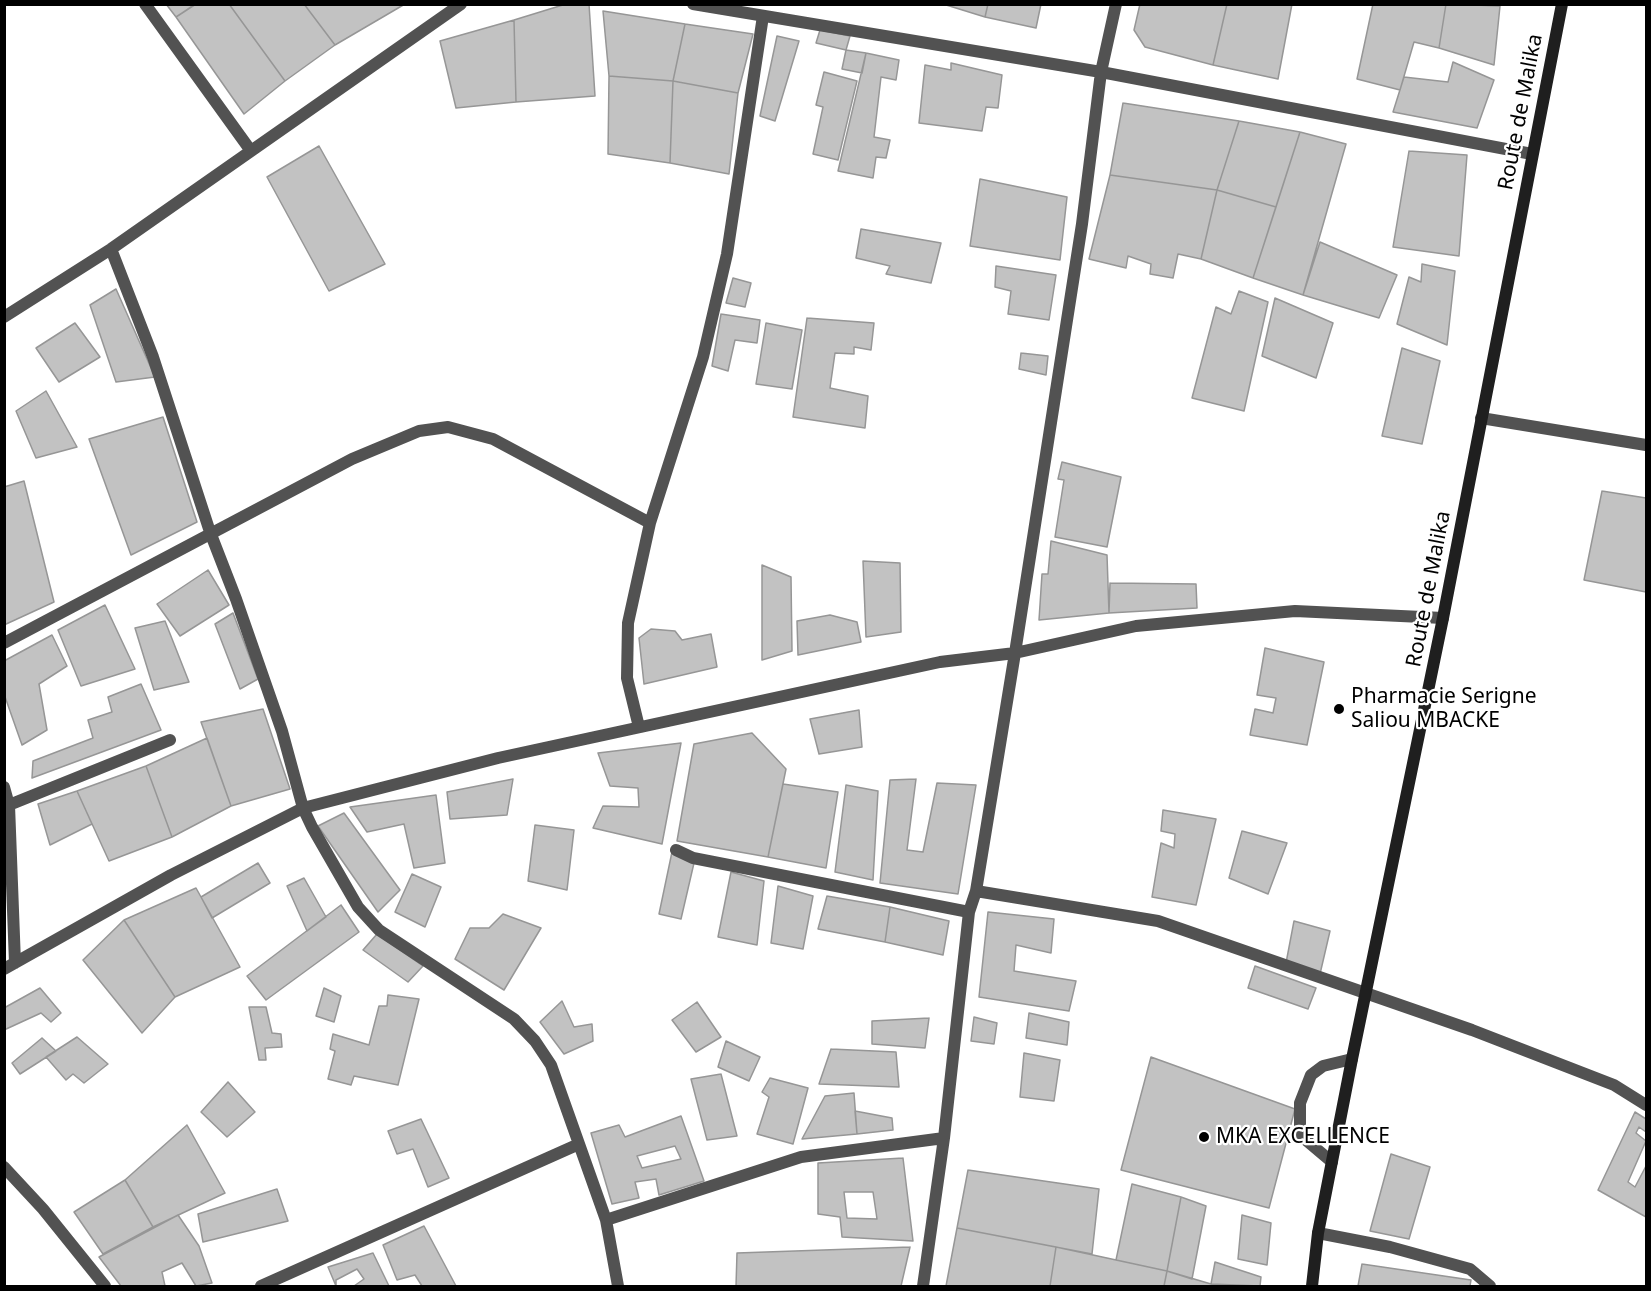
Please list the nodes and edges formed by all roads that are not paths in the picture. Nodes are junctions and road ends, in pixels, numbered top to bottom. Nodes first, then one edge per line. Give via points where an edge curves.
1 (145, 4) edge
2 (461, 4) edge
3 (693, 4) edge
4 (1116, 4) edge
5 (1562, 4) edge
6 (446, 9) edge
7 (763, 16) junction
8 (1101, 72) junction
9 (251, 151) junction
10 (1532, 154) junction
11 (111, 249) junction
12 (4, 317) edge
13 (1481, 418) junction
14 (1647, 445) edge
15 (650, 523) junction
16 (210, 532) junction
17 (1443, 618) junction
18 (4, 643) edge
19 (1016, 653) junction
20 (639, 727) junction
21 (170, 740) dead end
22 (4, 786) edge
23 (9, 805) junction
24 (303, 808) junction
25 (676, 850) dead end
26 (976, 891) junction
27 (969, 912) junction
28 (10, 966) edge
29 (1366, 992) junction
30 (1352, 1059) junction
31 (1647, 1105) edge
32 (944, 1138) junction
33 (579, 1144) junction
34 (1332, 1162) junction
35 (4, 1167) edge
36 (606, 1220) junction
37 (1318, 1233) junction
38 (105, 1287) edge
39 (261, 1287) edge
40 (618, 1287) edge
41 (923, 1287) edge
42 (1312, 1287) edge
43 (1490, 1287) edge

1 - 9 street
2 - 6 street
3 - 7 street
4 - 8 street
5 - 10 main road, Route de Malika
6 - 9 street
7 - 8 street
7 - 15 street via 727,254 703,357
8 - 10 street
8 - 19 street via 1082,224
9 - 11 street
10 - 13 main road, Route de Malika
11 - 12 street
11 - 16 street via 153,357
13 - 14 street
13 - 17 main road, Route de Malika
15 - 16 street via 494,439 448,428 419,431 352,459
15 - 20 street via 628,623 627,678
16 - 18 street
16 - 24 street via 278,720
17 - 19 street via 1295,611 1208,618 1124,628
17 - 29 main road, Route de Malika
19 - 20 street via 940,662
19 - 26 street
20 - 24 street
21 - 23 street
22 - 23 street
23 - 28 street
24 - 28 street via 171,875
24 - 33 street via 358,907 379,930 514,1019 536,1041 551,1065
25 - 27 street via 693,858
26 - 27 street
26 - 29 street via 1158,921
27 - 32 street
29 - 30 main road, Route de Malika
29 - 31 street via 1614,1085
30 - 34 main road, Route de Malika
30 - 34 street via 1323,1066 1311,1075 1300,1103 1300,1135
32 - 36 street via 801,1157
32 - 41 street
33 - 36 street
33 - 39 street
34 - 37 main road, Route de Malika
35 - 38 street
36 - 40 street
37 - 42 main road, Route de Malika
37 - 43 street via 1470,1269

